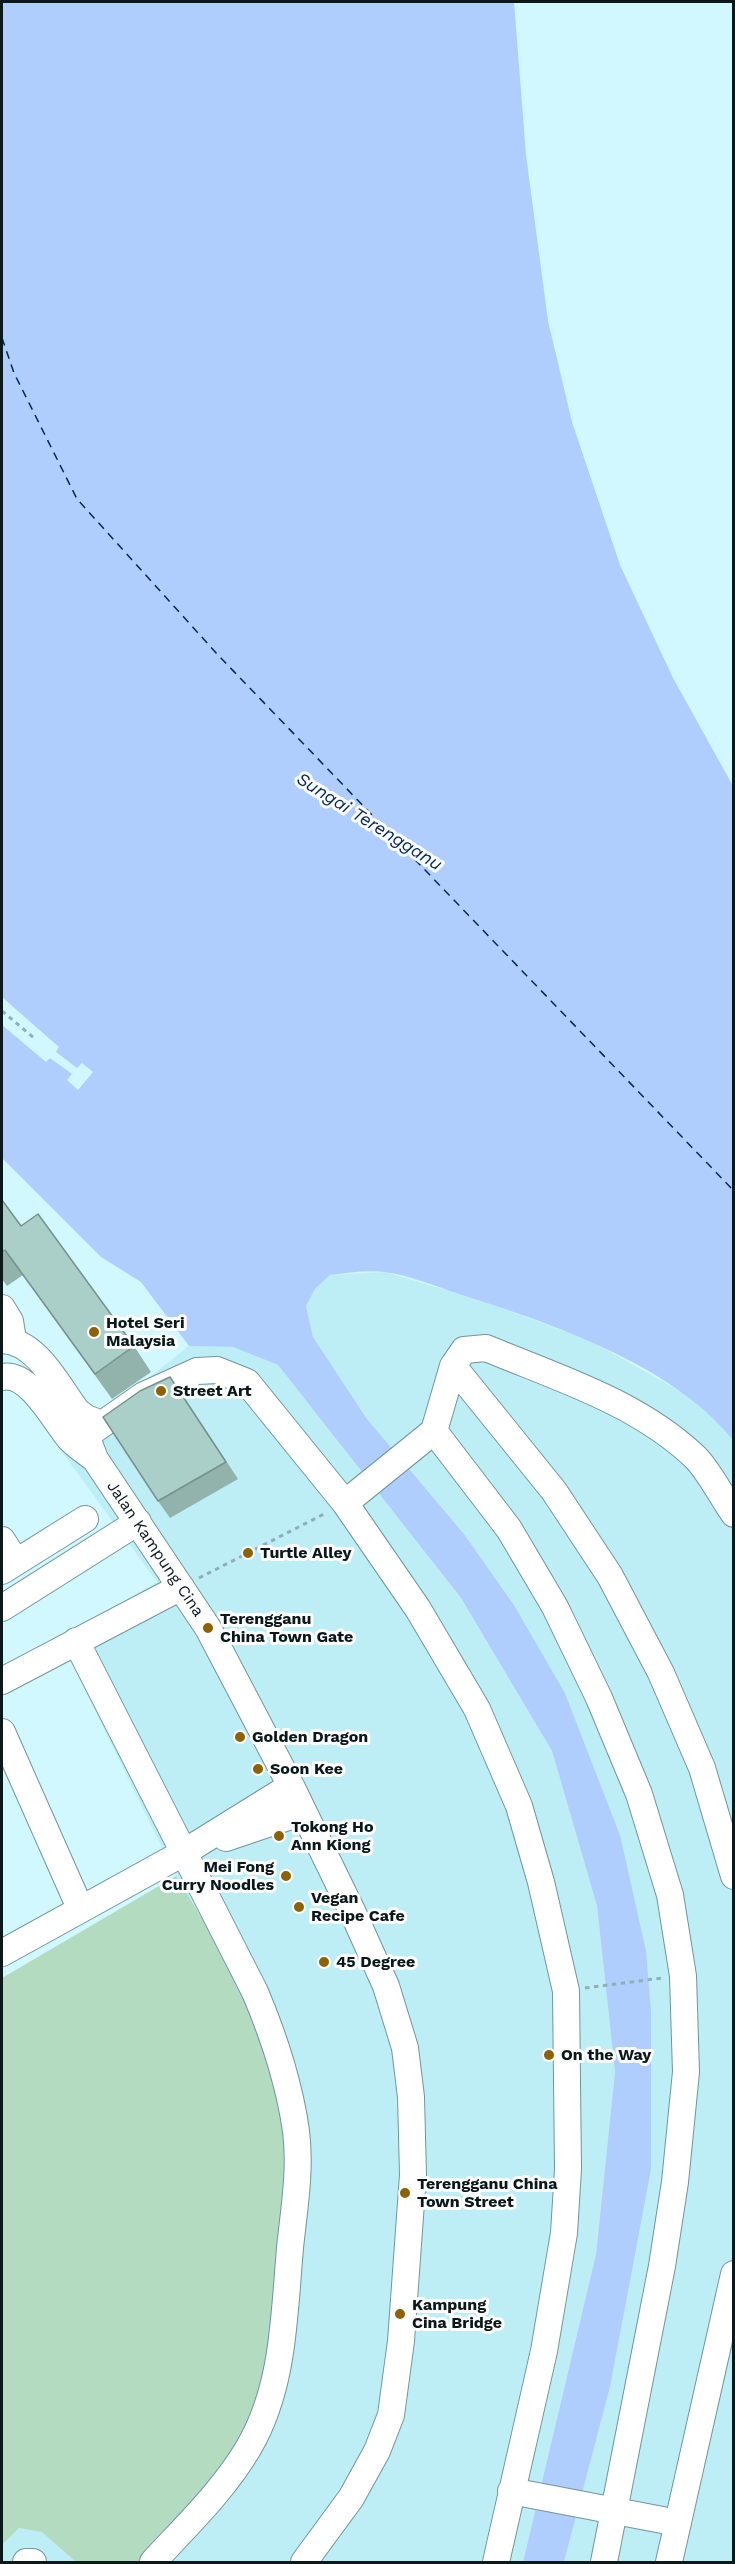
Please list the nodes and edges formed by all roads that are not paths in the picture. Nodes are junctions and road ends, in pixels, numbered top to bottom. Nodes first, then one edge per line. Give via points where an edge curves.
1 (2, 1308) edge
2 (7, 1340) edge
3 (453, 1366) junction
4 (2, 1377) edge
5 (102, 1424) junction
6 (434, 1431) junction
7 (95, 1459) junction
8 (345, 1503) junction
9 (734, 1514) edge
10 (85, 1519) dead end
11 (138, 1522) junction
12 (2, 1540) edge
13 (9, 1566) edge
14 (182, 1587) junction
15 (2, 1608) edge
16 (76, 1641) junction
17 (2, 1680) edge
18 (2, 1732) edge
19 (291, 1786) junction
20 (303, 1812) junction
21 (183, 1853) junction
22 (734, 1876) edge
23 (80, 1908) junction
24 (2, 1953) edge
25 (734, 2274) edge
26 (520, 2492) junction
27 (615, 2511) junction
28 (678, 2523) junction
29 (26, 2562) edge
30 (33, 2562) edge
31 (153, 2562) edge
32 (304, 2562) edge
33 (496, 2562) edge
34 (603, 2562) edge
35 (669, 2562) edge

1 - 2 street via 10,1321
2 - 5 street via 27,1348 77,1411
3 - 6 street
3 - 9 street via 464,1350 486,1348 615,1402 656,1426 696,1459
3 - 22 street via 554,1491 609,1576 661,1673 702,1768
4 - 7 street, Jalan Kampung Cina via 20,1380 34,1391 71,1440
5 - 7 street via 87,1438
5 - 8 street via 144,1395 197,1371 217,1370 247,1382
6 - 8 street
6 - 27 street via 509,1529 555,1607 639,1794 670,1895 681,1964 686,2072 660,2277
7 - 11 street, Jalan Kampung Cina
8 - 26 street via 418,1608 477,1709 519,1806 566,1991 568,2169 564,2233
10 - 13 street
11 - 14 street, Jalan Kampung Cina
11 - 15 street
12 - 13 street
14 - 16 street
14 - 19 street, Jalan Kampung Cina via 208,1628
16 - 17 street
16 - 21 street
18 - 23 street
19 - 20 street, Jalan Kampung Cina
19 - 21 street
20 - 21 street
20 - 32 street, Jalan Kampung Cina via 386,1986 405,2048 413,2175 401,2341 391,2415 377,2451 351,2498
21 - 23 street
21 - 31 street via 272,2030 286,2074 298,2164 282,2348 268,2408 226,2481
23 - 24 street
25 - 28 street
26 - 27 street
26 - 33 street
27 - 28 street
27 - 34 street
28 - 35 street
29 - 30 street

